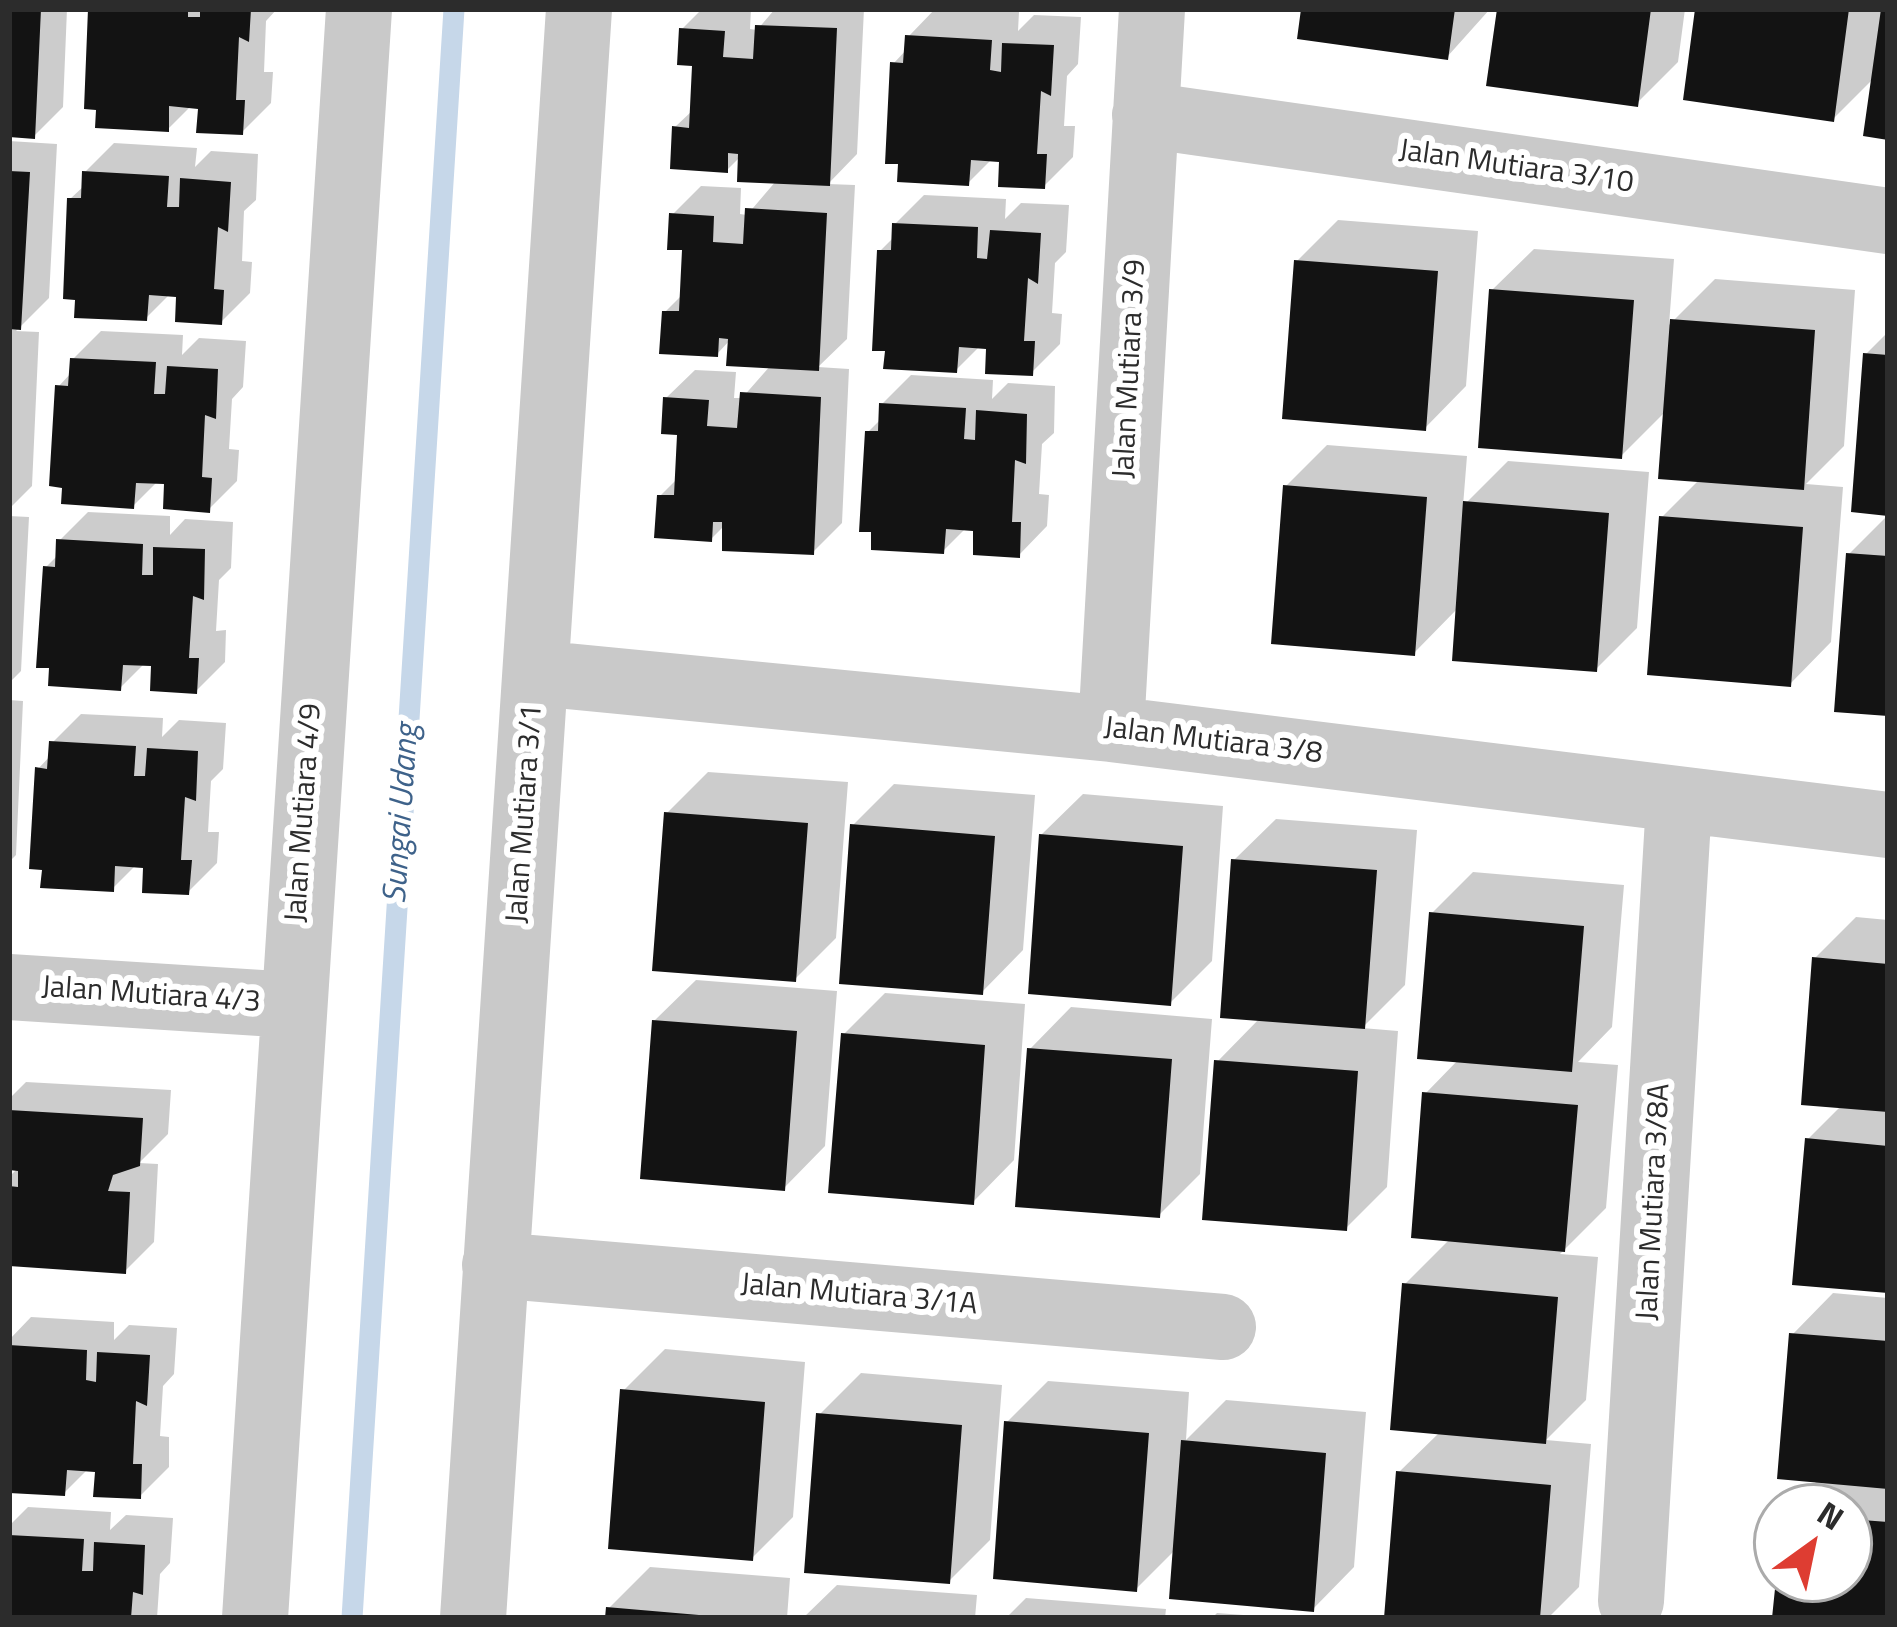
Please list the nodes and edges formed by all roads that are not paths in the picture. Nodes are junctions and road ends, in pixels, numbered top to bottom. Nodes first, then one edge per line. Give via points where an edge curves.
1 (359, 9) edge
2 (579, 9) edge
3 (1152, 9) edge
4 (1145, 115) junction
5 (1888, 221) edge
6 (536, 673) junction
7 (1111, 729) junction
8 (1678, 802) junction
9 (1888, 825) edge
10 (9, 987) edge
11 (292, 1005) junction
12 (495, 1265) junction
13 (1223, 1327) dead end
14 (1631, 1601) dead end
15 (255, 1618) edge
16 (472, 1618) edge

1 - 11 street, Jalan Mutiara 4/9
2 - 6 street, Jalan Mutiara 3/1
3 - 4 street, Jalan Mutiara 3/9
4 - 5 street, Jalan Mutiara 3/10
4 - 7 street, Jalan Mutiara 3/9
6 - 7 street, Jalan Mutiara 3/8
6 - 12 street, Jalan Mutiara 3/1
7 - 8 street, Jalan Mutiara 3/8
8 - 9 street, Jalan Mutiara 3/8
8 - 14 street, Jalan Mutiara 3/8A
10 - 11 street, Jalan Mutiara 4/3
11 - 15 street, Jalan Mutiara 4/9
12 - 13 street, Jalan Mutiara 3/1A
12 - 16 street, Jalan Mutiara 3/1

